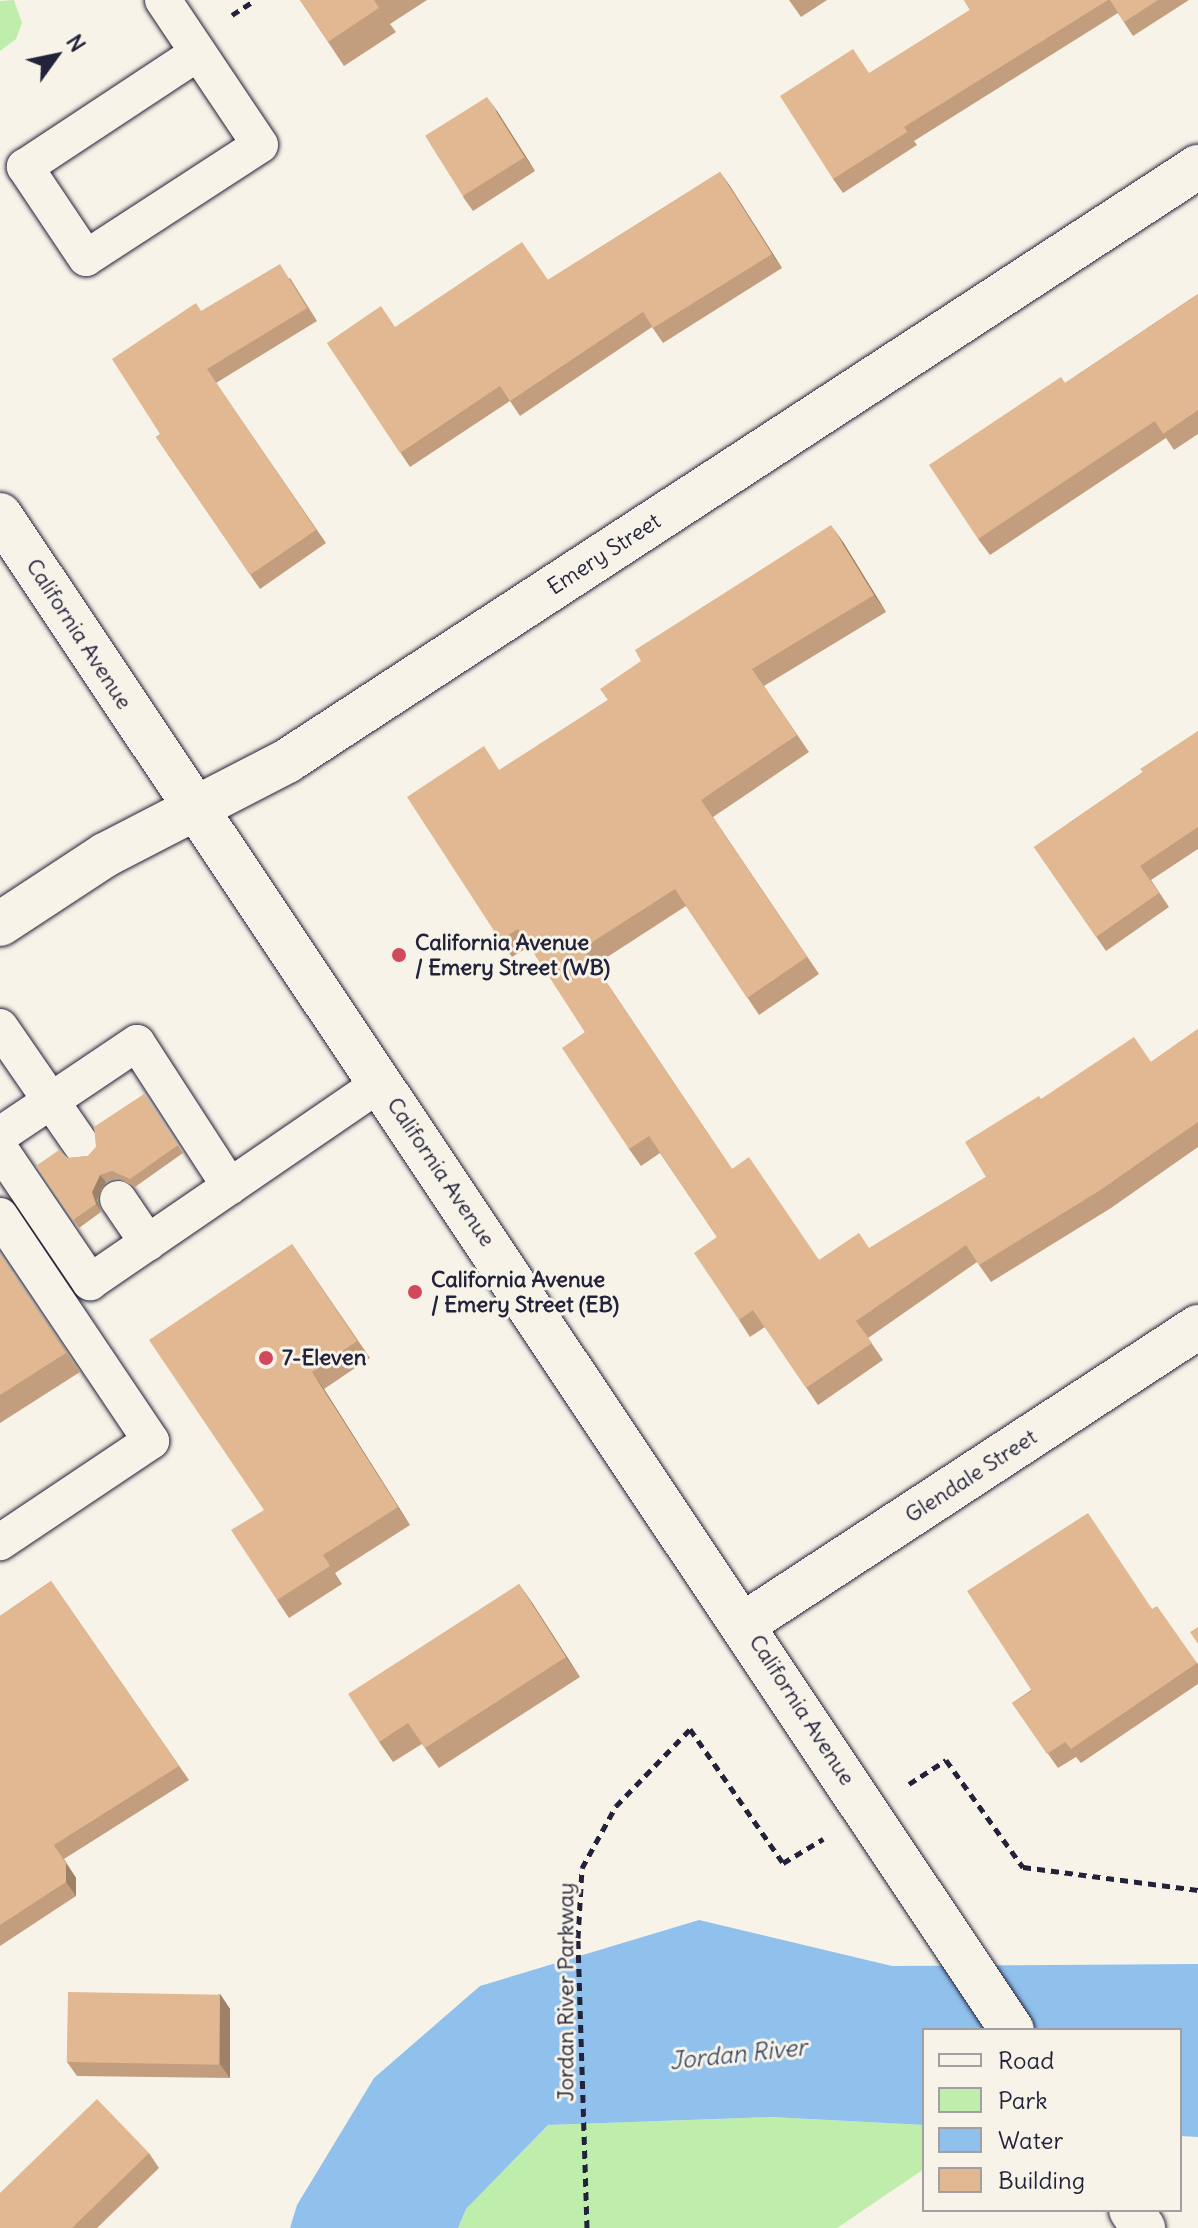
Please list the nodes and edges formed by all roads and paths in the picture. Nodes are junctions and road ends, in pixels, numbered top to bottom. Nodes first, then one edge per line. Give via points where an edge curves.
1 (163, 0) edge
2 (198, 53) junction
3 (1198, 167) edge
4 (0, 515) edge
5 (193, 807) junction
6 (0, 924) edge
7 (0, 1027) edge
8 (381, 1083) junction
9 (51, 1101) junction
10 (0, 1135) edge
11 (82, 1146) dead end
12 (0, 1149) edge
13 (230, 1187) junction
14 (118, 1199) dead end
15 (0, 1216) edge
16 (148, 1243) junction
17 (1198, 1327) edge
18 (0, 1542) edge
19 (744, 1624) junction
20 (939, 1765) dead end
21 (793, 1858) dead end
22 (1198, 1890) edge
23 (1011, 2028) edge
24 (587, 2228) edge

1 - 2 lane
2 - 2 lane via 260,145 86,258 25,167
3 - 5 street, Emery Street via 287,761
4 - 5 street, California Avenue
5 - 6 street, Emery Street via 105,855
5 - 8 street, California Avenue
7 - 9 lane
8 - 13 lane
8 - 19 street, California Avenue
9 - 10 lane
9 - 11 lane
9 - 13 lane via 137,1043
12 - 16 lane via 90,1282
13 - 16 lane
14 - 16 lane
15 - 18 lane via 151,1441
17 - 19 street, Glendale Street
19 - 23 street, California Avenue
20 - 22 path via 946,1760 1023,1867
21 - 24 path, Jordan River Parkway via 783,1863 690,1729 616,1806 582,1868 578,1938

